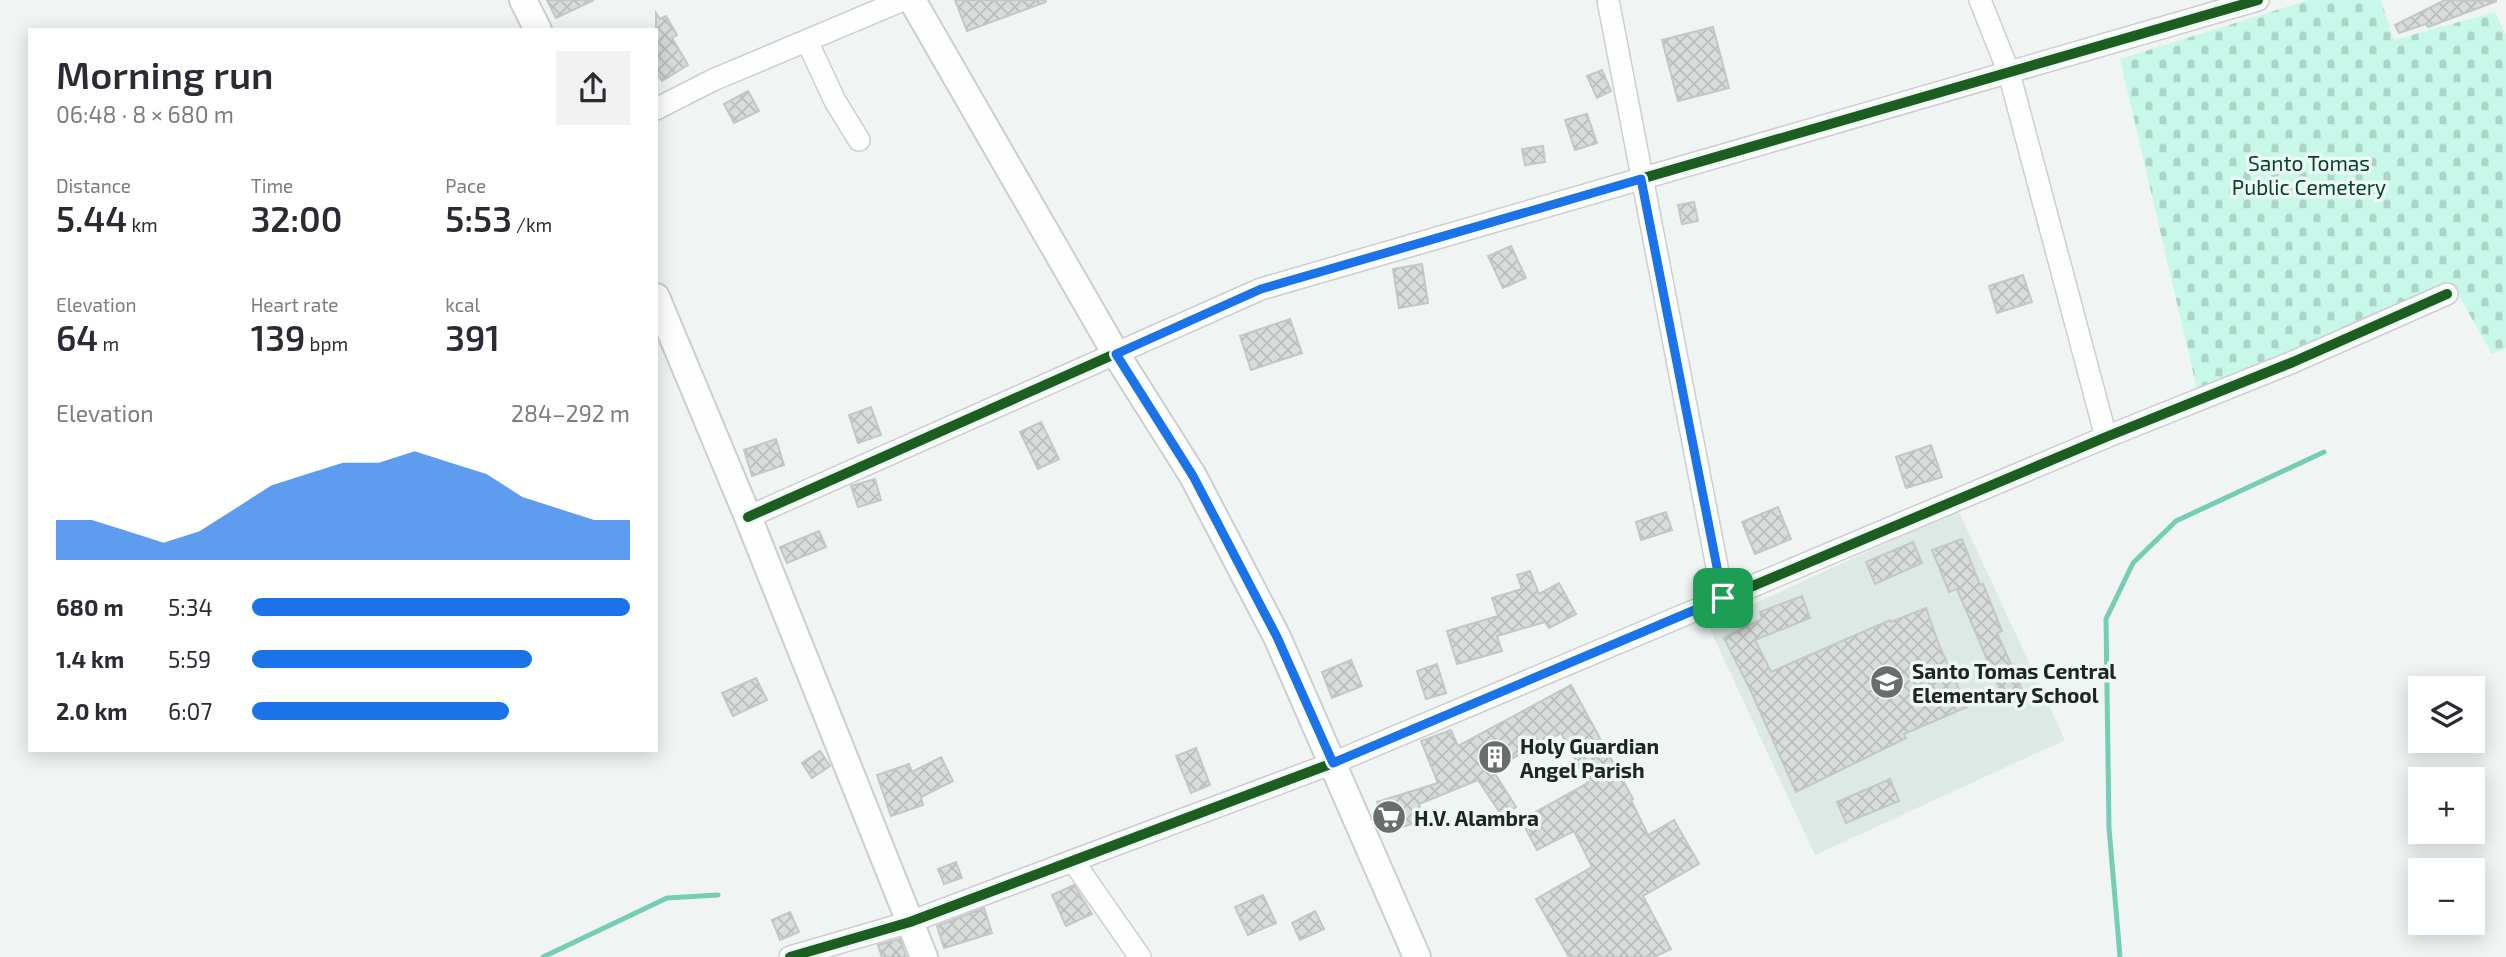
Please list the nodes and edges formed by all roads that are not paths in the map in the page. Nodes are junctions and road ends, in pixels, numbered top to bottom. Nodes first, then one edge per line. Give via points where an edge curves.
1 (523, 0) edge
2 (903, 0) edge
3 (912, 0) edge
4 (1608, 0) edge
5 (1980, 0) edge
6 (2259, 0) edge
7 (537, 28) edge
8 (807, 41) junction
9 (2009, 73) junction
10 (658, 108) edge
11 (859, 140) dead end
12 (1641, 179) junction
13 (2447, 294) dead end
14 (658, 302) edge
15 (1116, 354) junction
16 (2106, 437) junction
17 (748, 517) junction
18 (1723, 598) junction
19 (1333, 763) junction
20 (1073, 861) junction
21 (910, 922) junction
22 (790, 957) edge
23 (924, 957) edge
24 (1140, 957) edge
25 (1417, 957) edge

1 - 7 street
2 - 8 street
3 - 15 street
4 - 12 street
5 - 9 street
6 - 9 street
8 - 10 street
8 - 11 street
9 - 12 street
9 - 16 street
12 - 15 street via 1261,289
12 - 18 street
13 - 16 street
14 - 17 street
15 - 17 street
15 - 19 street via 1193,476 1277,637
16 - 18 street
17 - 21 street
18 - 19 street
19 - 20 street
19 - 25 street
20 - 21 street
20 - 24 street
21 - 22 street
21 - 23 street

